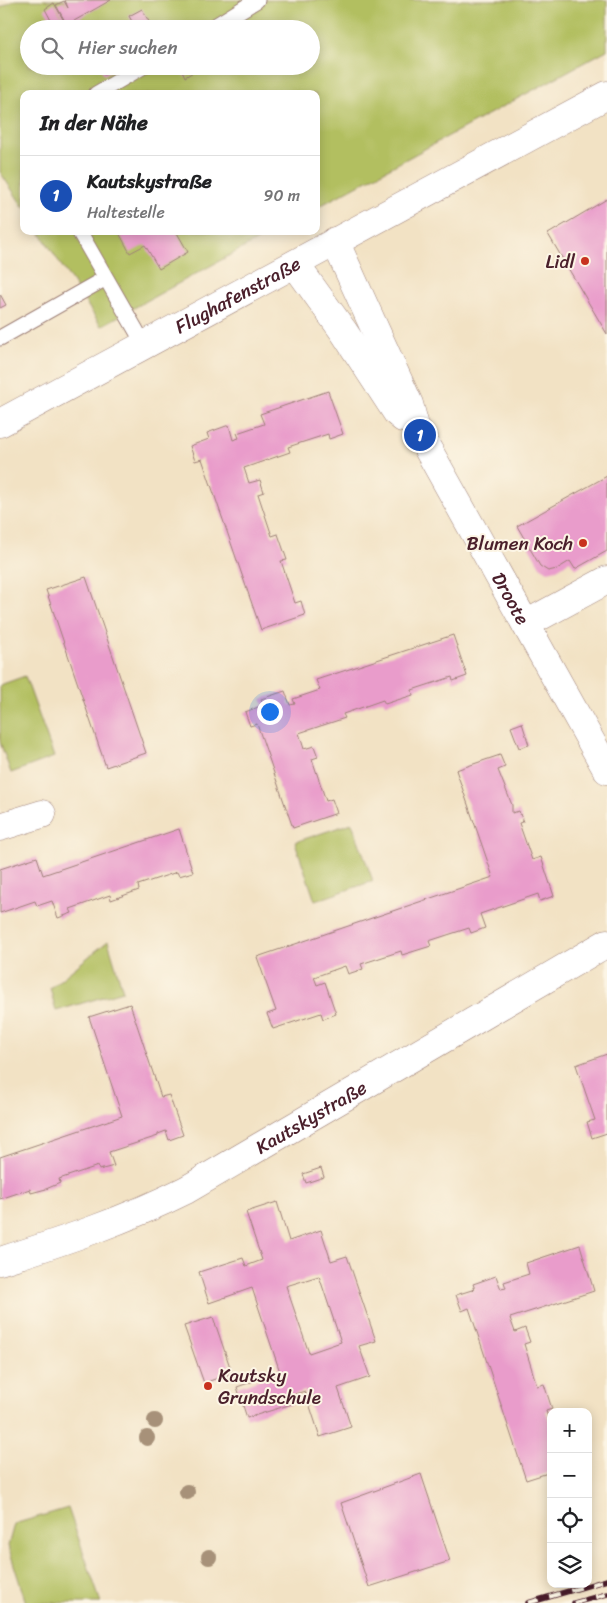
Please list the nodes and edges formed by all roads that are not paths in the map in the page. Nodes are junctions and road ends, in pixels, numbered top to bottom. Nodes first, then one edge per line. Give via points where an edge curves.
1 (257, 0) edge
2 (225, 20) edge
3 (129, 75) edge
4 (103, 90) edge
5 (607, 95) edge
6 (81, 235) edge
7 (335, 241) junction
8 (295, 264) junction
9 (106, 278) junction
10 (0, 338) edge
11 (145, 346) junction
12 (0, 423) edge
13 (415, 426) junction
14 (607, 580) edge
15 (526, 624) junction
16 (607, 770) edge
17 (42, 814) dead end
18 (0, 827) edge
19 (607, 943) edge
20 (0, 1261) edge

1 - 2 lane
3 - 4 lane
5 - 7 street, Flughafenstraße
6 - 9 lane
7 - 8 street, Flughafenstraße
7 - 13 street, Droote via 409,404
8 - 11 street, Flughafenstraße
8 - 13 street, Droote via 397,413
9 - 10 lane
9 - 11 lane
11 - 12 street, Flughafenstraße
13 - 15 street, Droote
14 - 15 street
15 - 16 street, Droote
17 - 18 street
19 - 20 street, Kautskystraße via 186,1190 102,1228

